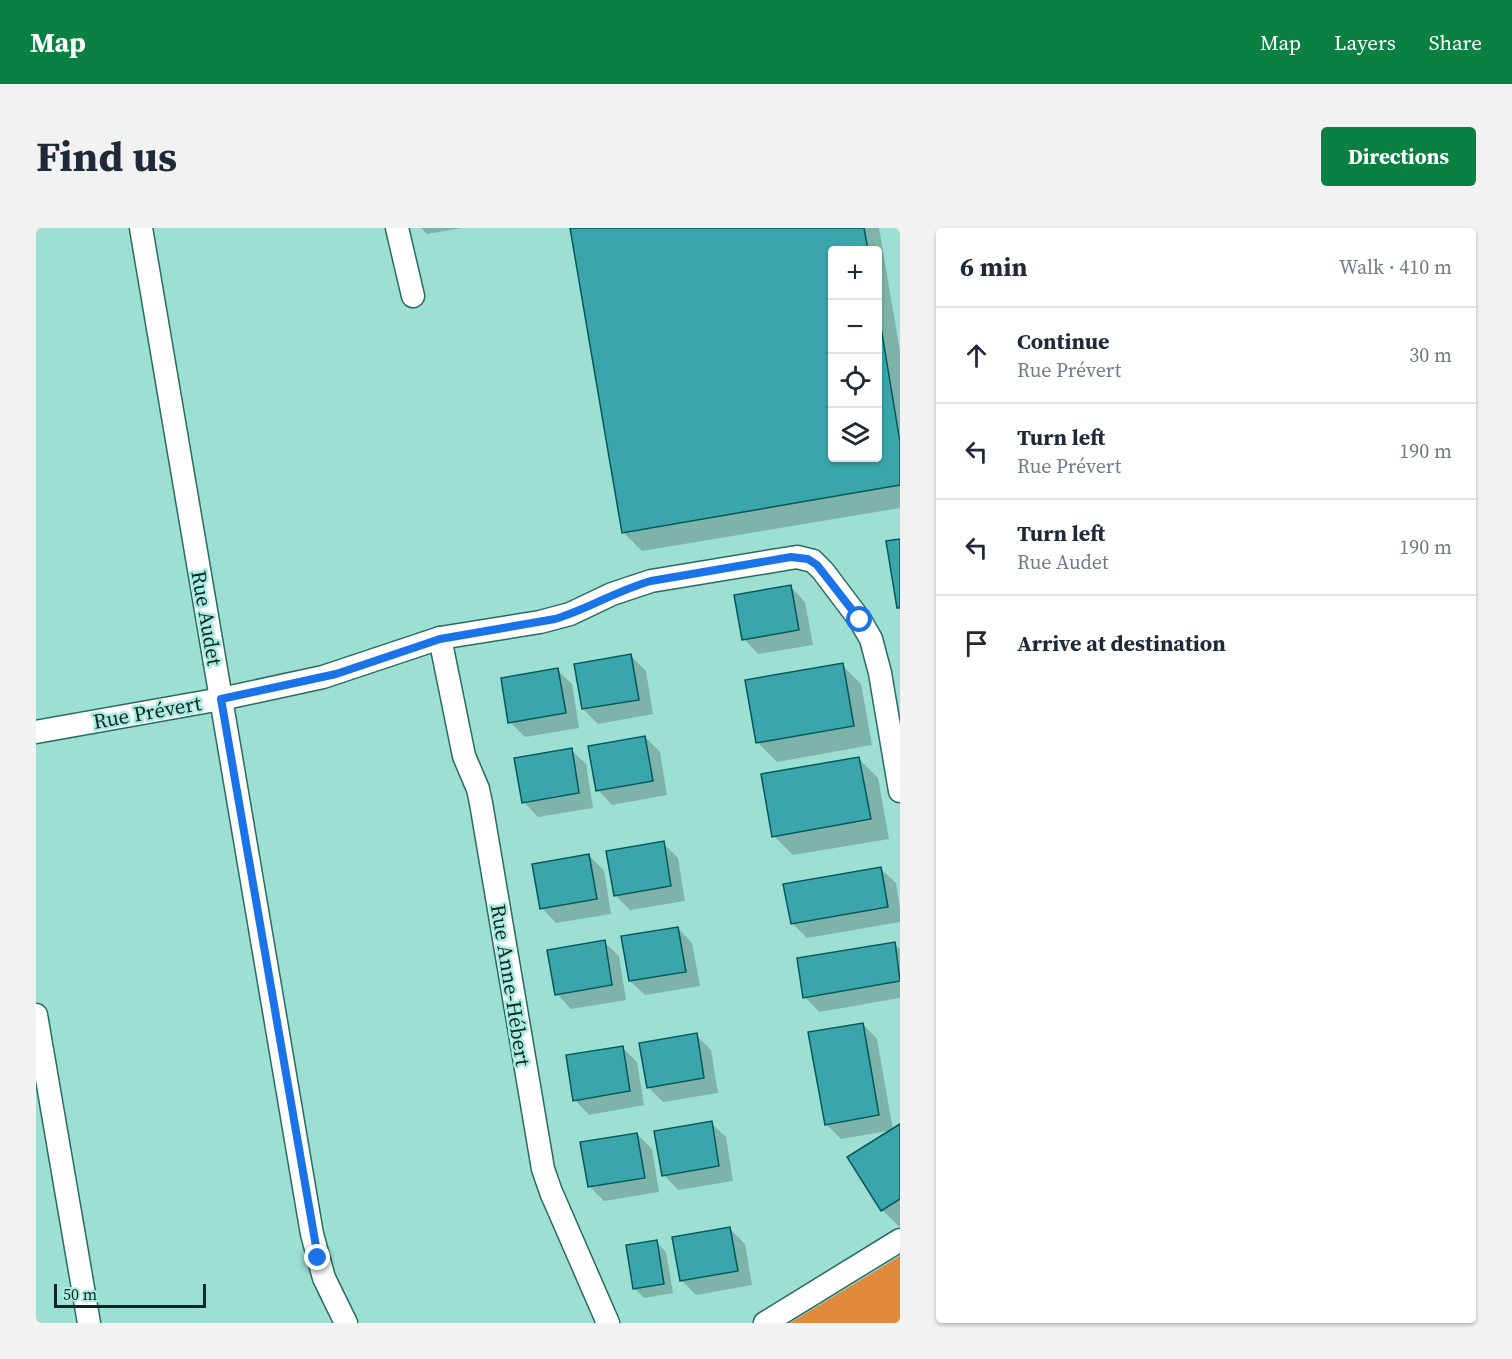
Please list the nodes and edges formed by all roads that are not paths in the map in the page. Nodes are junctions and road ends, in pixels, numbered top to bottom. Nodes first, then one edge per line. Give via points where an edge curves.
1 (141, 228) edge
2 (397, 228) edge
3 (414, 296) dead end
4 (440, 639) junction
5 (221, 699) junction
6 (36, 732) edge
7 (900, 791) edge
8 (36, 1015) edge
9 (900, 1240) edge
10 (89, 1323) edge
11 (346, 1323) edge
12 (608, 1323) edge
13 (765, 1323) edge

1 - 5 street, Rue Audet
2 - 3 street
4 - 5 street, Rue Prévert via 336,674
4 - 7 street, Rue Prévert via 555,619 651,581 773,559 808,559 831,581 871,639
4 - 12 street, Rue Anne-Hébert via 464,756 481,803 543,1169
5 - 6 street, Rue Prévert
5 - 11 street, Rue Audet via 312,1234 324,1278
8 - 10 street
9 - 13 street

